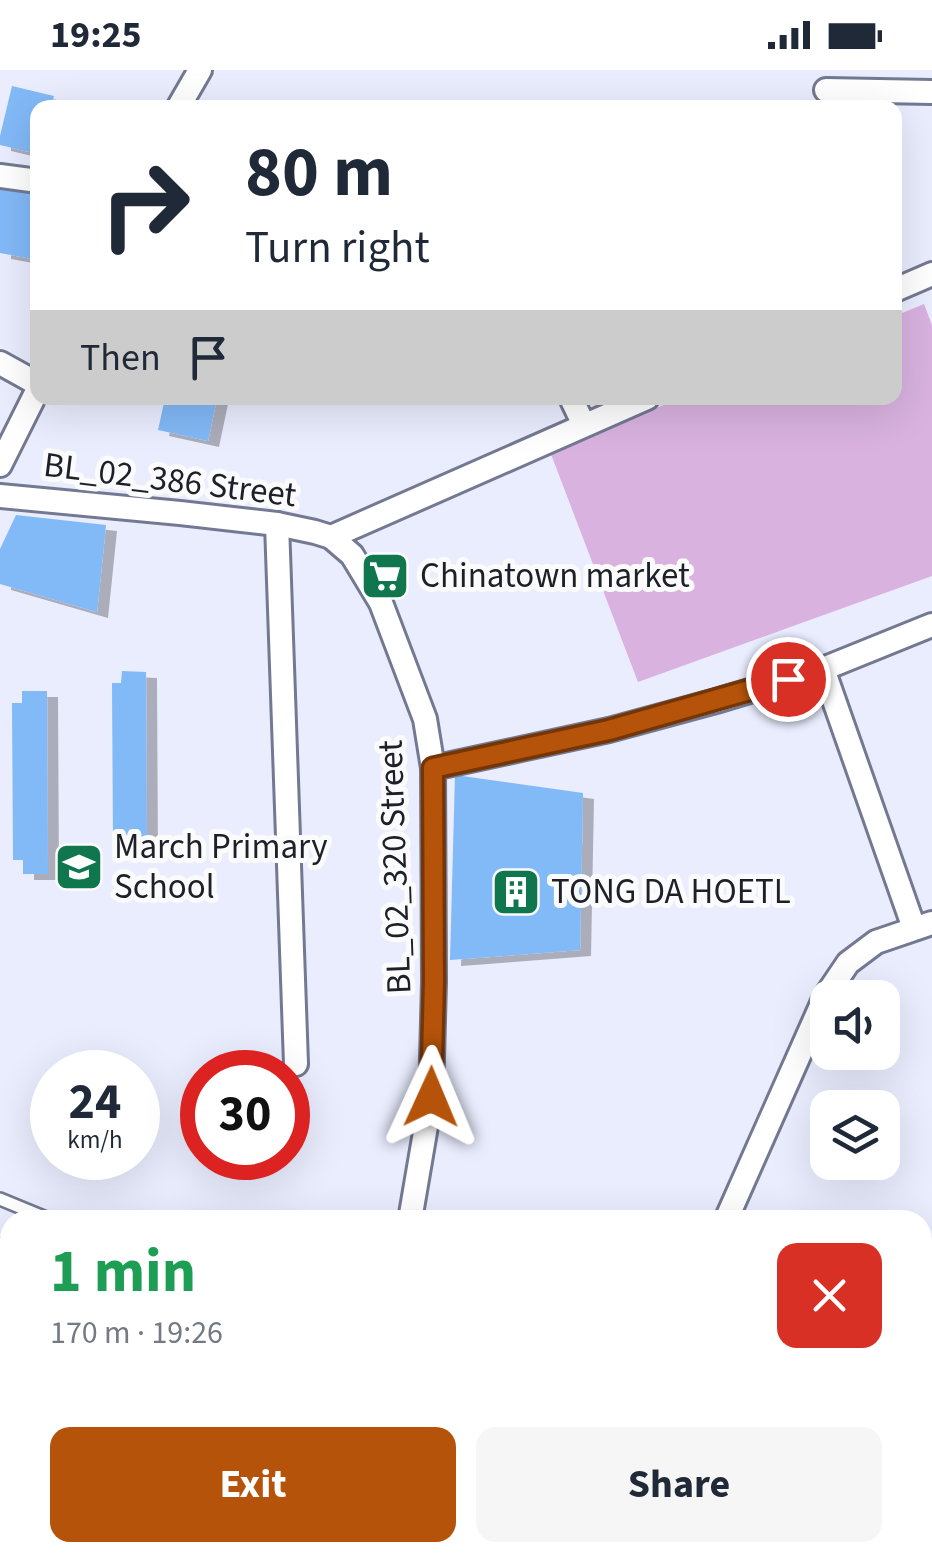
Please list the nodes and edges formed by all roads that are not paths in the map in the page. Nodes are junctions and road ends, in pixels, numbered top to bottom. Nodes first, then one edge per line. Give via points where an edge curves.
1 (200, 70) edge
2 (826, 90) dead end
3 (932, 92) edge
4 (183, 100) edge
5 (0, 176) edge
6 (30, 180) edge
7 (932, 274) edge
8 (902, 287) edge
9 (0, 363) edge
10 (30, 381) edge
11 (30, 403) edge
12 (574, 405) edge
13 (631, 405) edge
14 (584, 425) junction
15 (0, 465) edge
16 (0, 496) edge
17 (277, 524) junction
18 (330, 538) junction
19 (932, 626) edge
20 (823, 668) junction
21 (433, 768) junction
22 (923, 925) edge
23 (296, 1050) edge
24 (0, 1200) edge
25 (26, 1210) edge
26 (412, 1210) edge
27 (730, 1210) edge

1 - 4 street
2 - 3 street
5 - 6 street
7 - 8 street
9 - 10 street
11 - 15 street
12 - 14 street
13 - 14 street
14 - 18 street
16 - 17 street, BL_02_386 Street
17 - 18 street, BL_02_386 Street
17 - 23 street
18 - 21 street, BL_02_320 Street via 352,555 381,603 425,719
19 - 20 street
20 - 21 street via 609,730
20 - 22 street
21 - 26 street, BL_02_320 Street via 431,1097
22 - 27 street via 876,942 848,963 826,997
24 - 25 lane

